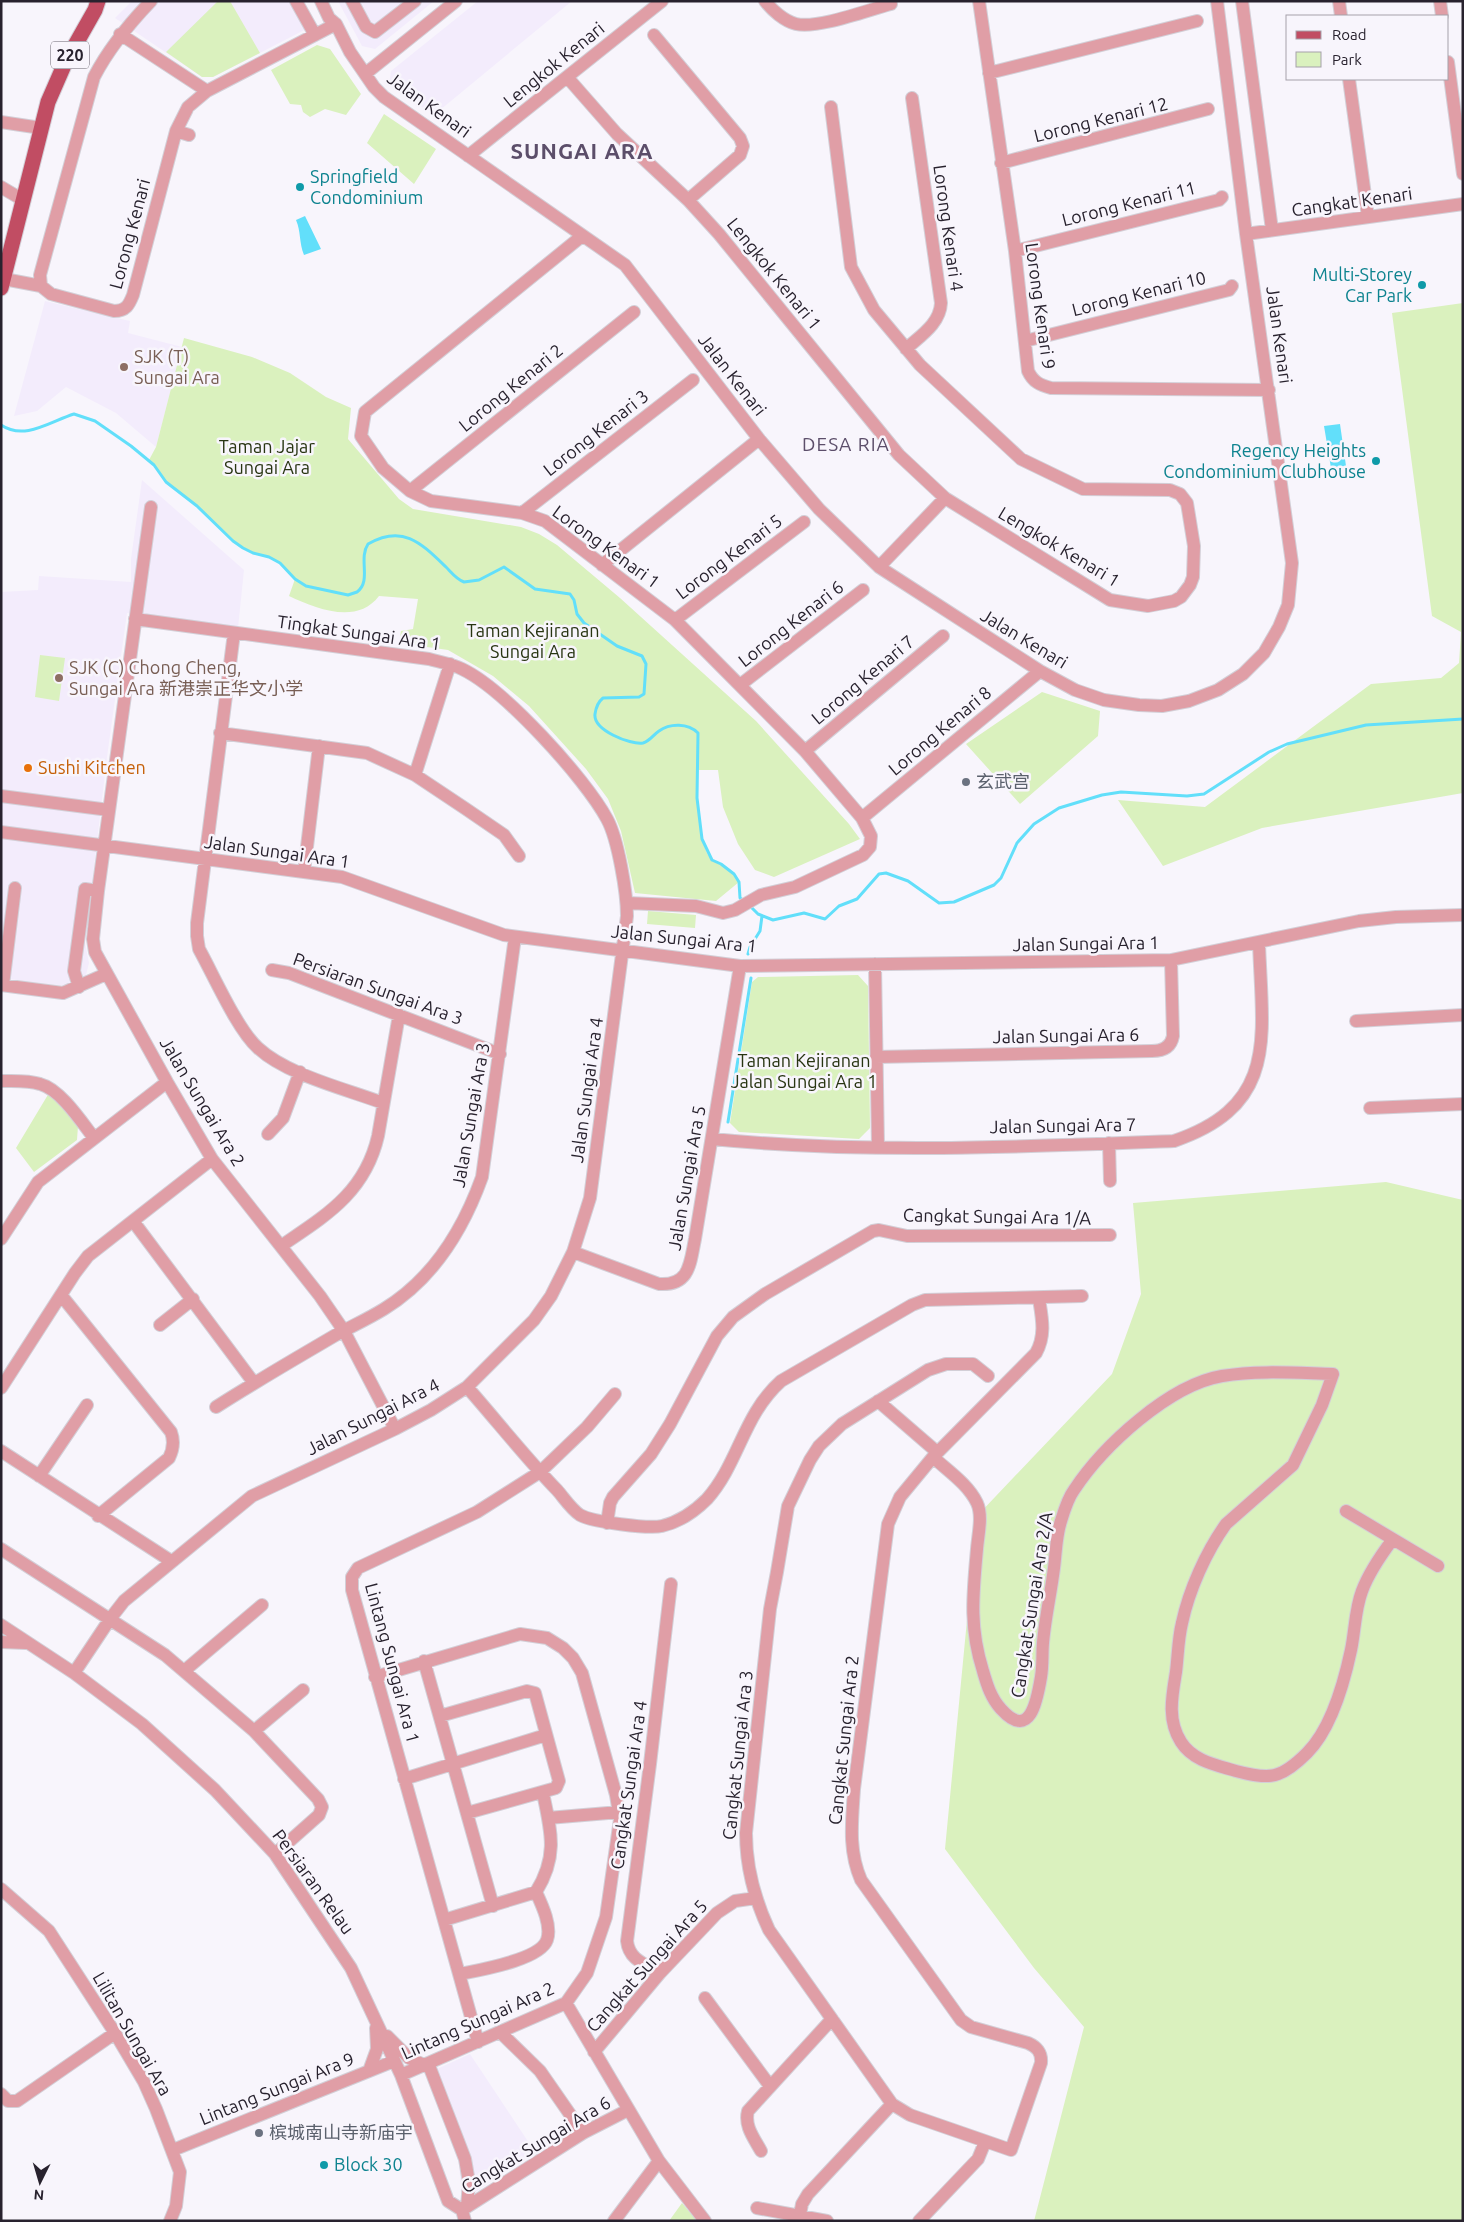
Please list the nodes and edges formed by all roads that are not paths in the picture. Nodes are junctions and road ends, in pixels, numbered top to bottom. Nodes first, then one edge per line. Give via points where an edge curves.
1 (151, 1) edge
2 (296, 1) edge
3 (321, 1) edge
4 (330, 1) edge
5 (352, 1) edge
6 (415, 1) edge
7 (662, 1) edge
8 (765, 1) edge
9 (979, 1) edge
10 (1217, 1) edge
11 (1242, 1) edge
12 (1339, 1) edge
13 (1440, 1) edge
14 (453, 2) edge
15 (100, 4) edge
16 (891, 4) dead end
17 (1341, 15) edge
18 (1442, 15) edge
19 (1197, 21) dead end
20 (336, 24) junction
21 (120, 34) junction
22 (654, 35) dead end
23 (315, 36) junction
24 (1449, 69) edge
25 (989, 73) junction
26 (365, 74) junction
27 (567, 77) junction
28 (1349, 80) edge
29 (207, 91) junction
30 (912, 98) dead end
31 (831, 107) dead end
32 (1208, 109) dead end
33 (1, 122) edge
34 (41, 128) junction
35 (176, 132) junction
36 (189, 135) dead end
37 (468, 156) junction
38 (1002, 163) junction
39 (1463, 174) edge
40 (1, 188) edge
41 (1222, 197) dead end
42 (23, 200) junction
43 (688, 200) junction
44 (1463, 204) edge
45 (1368, 217) junction
46 (1272, 230) junction
47 (1246, 234) junction
48 (582, 236) junction
49 (1014, 251) junction
50 (2, 284) edge
51 (41, 286) junction
52 (1232, 286) dead end
53 (634, 312) dead end
54 (1025, 341) junction
55 (906, 349) junction
56 (693, 380) dead end
57 (1269, 390) junction
58 (759, 439) junction
59 (410, 491) junction
60 (944, 498) junction
61 (151, 507) dead end
62 (522, 513) junction
63 (804, 522) dead end
64 (602, 565) junction
65 (879, 567) junction
66 (863, 590) dead end
67 (135, 619) junction
68 (675, 620) junction
69 (234, 632) junction
70 (943, 636) dead end
71 (450, 664) junction
72 (1040, 671) junction
73 (740, 685) junction
74 (220, 733) junction
75 (319, 746) junction
76 (805, 751) junction
77 (415, 775) junction
78 (1, 796) edge
79 (109, 810) junction
80 (862, 818) junction
81 (1, 832) edge
82 (104, 846) junction
83 (519, 856) dead end
84 (204, 859) junction
85 (304, 872) junction
86 (15, 888) dead end
87 (98, 891) junction
88 (627, 903) junction
89 (1463, 915) edge
90 (516, 937) junction
91 (1259, 943) junction
92 (624, 952) junction
93 (1171, 960) junction
94 (875, 964) junction
95 (740, 966) junction
96 (272, 970) dead end
97 (106, 974) junction
98 (2, 985) edge
99 (79, 987) junction
100 (398, 1015) junction
101 (1463, 1016) edge
102 (1356, 1020) dead end
103 (500, 1054) junction
104 (876, 1058) junction
105 (300, 1072) junction
106 (1, 1081) edge
107 (167, 1082) junction
108 (383, 1103) junction
109 (1463, 1104) edge
110 (1370, 1108) dead end
111 (268, 1134) dead end
112 (94, 1138) junction
113 (712, 1139) junction
114 (1108, 1143) junction
115 (878, 1148) junction
116 (212, 1159) junction
117 (1110, 1181) dead end
118 (133, 1221) junction
119 (1110, 1235) dead end
120 (1, 1239) edge
121 (280, 1246) junction
122 (573, 1252) junction
123 (61, 1295) junction
124 (1082, 1296) dead end
125 (193, 1299) junction
126 (1039, 1299) junction
127 (160, 1325) dead end
128 (344, 1331) junction
129 (988, 1376) dead end
130 (254, 1383) junction
131 (467, 1387) junction
132 (1, 1388) edge
133 (615, 1394) dead end
134 (878, 1401) junction
135 (87, 1405) dead end
136 (216, 1407) dead end
137 (395, 1429) junction
138 (1, 1451) edge
139 (935, 1455) junction
140 (540, 1472) junction
141 (39, 1476) junction
142 (1346, 1511) dead end
143 (98, 1516) junction
144 (607, 1523) junction
145 (1392, 1539) junction
146 (1, 1549) edge
147 (171, 1561) junction
148 (1438, 1566) dead end
149 (671, 1584) dead end
150 (262, 1605) dead end
151 (110, 1619) junction
152 (1, 1625) edge
153 (1, 1642) edge
154 (31, 1644) junction
155 (424, 1661) junction
156 (184, 1672) junction
157 (74, 1673) junction
158 (375, 1677) junction
159 (303, 1690) dead end
160 (440, 1716) junction
161 (254, 1731) junction
162 (546, 1735) junction
163 (453, 1764) junction
164 (404, 1779) junction
165 (544, 1798) dead end
166 (620, 1812) junction
167 (467, 1813) junction
168 (548, 1818) junction
169 (275, 1854) junction
170 (1, 1889) edge
171 (536, 1892) junction
172 (756, 1898) junction
173 (494, 1906) junction
174 (444, 1920) junction
175 (660, 1972) junction
176 (460, 1974) junction
177 (705, 1998) dead end
178 (566, 2003) junction
179 (832, 2019) junction
180 (377, 2024) junction
181 (115, 2033) junction
182 (500, 2033) junction
183 (478, 2042) junction
184 (594, 2052) junction
185 (394, 2061) junction
186 (426, 2064) junction
187 (369, 2071) junction
188 (401, 2075) junction
189 (770, 2086) junction
190 (1, 2094) edge
191 (892, 2104) junction
192 (628, 2110) junction
193 (583, 2133) junction
194 (985, 2142) junction
195 (173, 2150) junction
196 (761, 2150) dead end
197 (1011, 2150) joint
198 (659, 2161) junction
199 (757, 2208) dead end
200 (464, 2212) edge
201 (800, 2215) junction
202 (170, 2221) edge
203 (614, 2221) edge
204 (705, 2221) edge
205 (827, 2221) edge
206 (919, 2221) edge

1 - 21 street
2 - 23 street
3 - 20 street, Jalan Kenari via 329,18
4 - 20 street, Jalan Kenari via 337,15
5 - 6 street via 366,27 375,32
7 - 27 street, Lengkok Kenari
8 - 16 street via 780,16 795,24 814,25
9 - 25 street, Lorong Kenari 9
10 - 47 street, Jalan Kenari
11 - 46 street
12 - 17 street
13 - 18 street
14 - 26 street
15 - 34 main road, 220 via 65,63
19 - 25 street
20 - 23 street, Lorong Kenari
20 - 26 street, Jalan Kenari
21 - 29 street
21 - 51 street via 94,77 40,275
22 - 43 street via 740,138 743,146 740,155
23 - 29 street, Lorong Kenari
24 - 39 street
25 - 38 street, Lorong Kenari 9
26 - 37 street, Jalan Kenari via 384,97
27 - 37 street, Lengkok Kenari
27 - 43 street, Lengkok Kenari 1 via 618,134
28 - 45 street
29 - 35 street, Lorong Kenari via 188,107
30 - 55 street, Lorong Kenari 4 via 940,313
31 - 55 street, Lengkok Kenari 1 via 851,267 874,310
32 - 38 street, Lorong Kenari 12
33 - 34 street
34 - 42 main road, 220
35 - 36 street
35 - 51 street, Lorong Kenari via 133,295 126,308 114,311 51,294
37 - 48 street, Jalan Kenari
38 - 49 street, Lorong Kenari 9
40 - 42 street
41 - 49 street, Lorong Kenari 11
42 - 50 main road, 220
43 - 60 street, Lengkok Kenari 1 via 899,455
44 - 45 street, Cangkat Kenari
45 - 46 street, Cangkat Kenari
46 - 47 street, Cangkat Kenari
47 - 57 street, Jalan Kenari
48 - 58 street, Jalan Kenari via 625,265
48 - 59 street, Lorong Kenari 1 via 365,412 361,436 383,468
49 - 54 street, Lorong Kenari 9
50 - 51 street, Lorong Kenari via 14,279
52 - 54 street, Lorong Kenari 10 via 1229,290
53 - 59 street, Lorong Kenari 2
54 - 57 street, Lorong Kenari 9 via 1032,379 1051,388
55 - 60 street, Lengkok Kenari 1 via 920,366 1021,459 1084,488 1170,490 1180,494 1187,503 1194,546 1193,577 1190,585 1174,601 1148,606 1110,600
56 - 62 street, Lorong Kenari 3
57 - 72 street, Jalan Kenari via 1292,563 1288,605 1264,653 1243,674 1218,690 1189,701 1162,706 1104,700 1075,690
58 - 64 street
58 - 65 street, Jalan Kenari via 819,510
59 - 62 street, Lorong Kenari 1 via 431,501
60 - 65 street
61 - 67 street
62 - 64 street, Lorong Kenari 1 via 546,521
63 - 68 street, Lorong Kenari 5
64 - 68 street, Lorong Kenari 1
65 - 72 street, Jalan Kenari
66 - 73 street, Lorong Kenari 6
67 - 69 street, Tingkat Sungai Ara 1
67 - 79 street
68 - 73 street, Lorong Kenari 1
69 - 71 street, Tingkat Sungai Ara 1
69 - 74 street
70 - 76 street, Lorong Kenari 7
71 - 77 street
71 - 88 street, Tingkat Sungai Ara 1 via 476,677 507,703 590,792 610,826
72 - 80 street, Lorong Kenari 8
73 - 76 street, Lorong Kenari 1
74 - 75 street
74 - 84 street
75 - 77 street via 367,753
75 - 85 street
76 - 80 street, Lorong Kenari 1
77 - 83 street via 504,834
78 - 79 street
79 - 82 street
80 - 88 street, Lorong Kenari 1 via 871,836 870,846 863,855 795,887 752,899 735,910 723,913 696,906
81 - 82 street, Jalan Sungai Ara 1
82 - 84 street, Jalan Sungai Ara 1
82 - 87 street, Jalan Sungai Ara 2
84 - 85 street, Jalan Sungai Ara 1
84 - 105 street via 196,936 199,950 245,1032 257,1047 277,1063
85 - 90 street, Jalan Sungai Ara 1 via 351,879 493,932
86 - 98 street
87 - 97 street, Jalan Sungai Ara 2 via 93,939 95,952
87 - 99 street via 85,889 74,972
88 - 92 street, Tingkat Sungai Ara 1
89 - 91 street, Jalan Sungai Ara 1 via 1396,917 1359,922
90 - 92 street, Jalan Sungai Ara 1
90 - 103 street, Jalan Sungai Ara 3
91 - 93 street, Jalan Sungai Ara 1
91 - 114 street, Jalan Sungai Ara 7 via 1260,1056 1254,1076 1234,1108 1198,1133 1174,1141
92 - 95 street, Jalan Sungai Ara 1
92 - 122 street, Jalan Sungai Ara 4 via 590,1198
93 - 94 street, Jalan Sungai Ara 1
93 - 104 street, Jalan Sungai Ara 6 via 1173,1036 1163,1050
94 - 95 street, Jalan Sungai Ara 1
94 - 104 street
95 - 113 street, Jalan Sungai Ara 5
96 - 100 street, Persiaran Sungai Ara 3 via 289,973
97 - 99 street
97 - 107 street, Jalan Sungai Ara 2
98 - 99 street via 63,992
100 - 103 street, Persiaran Sungai Ara 3
100 - 108 street
101 - 102 street
103 - 128 street, Jalan Sungai Ara 3 via 482,1177 471,1207 453,1239 437,1262 404,1296
104 - 115 street
105 - 108 street
105 - 111 street via 283,1118
106 - 112 street via 39,1083 50,1087
107 - 112 street
107 - 116 street, Jalan Sungai Ara 2
108 - 121 street via 374,1153 349,1195 330,1213
109 - 110 street
112 - 120 street via 38,1182
113 - 115 street, Jalan Sungai Ara 7 via 782,1146
113 - 122 street, Jalan Sungai Ara 5 via 693,1247 684,1277 669,1285 659,1284
114 - 115 street, Jalan Sungai Ara 7
114 - 117 street
116 - 118 street
116 - 121 street, Jalan Sungai Ara 2
118 - 123 street via 88,1256
118 - 125 street
119 - 144 street, Cangkat Sungai Ara 1/A via 907,1236 873,1231 764,1294 729,1322 717,1336 651,1454 613,1497
121 - 128 street, Jalan Sungai Ara 2
122 - 131 street, Jalan Sungai Ara 4 via 551,1296 534,1320
123 - 132 street
123 - 143 street via 173,1437 169,1458
124 - 126 street
125 - 127 street
125 - 130 street
126 - 139 street, Cangkat Sungai Ara 2 via 1043,1326 1036,1352
126 - 144 street via 925,1300 912,1305 781,1381 766,1394 722,1479 707,1499 685,1517 661,1526
128 - 130 street, Jalan Sungai Ara 3
128 - 137 street, Jalan Sungai Ara 2
129 - 134 street, Cangkat Sungai Ara 3 via 973,1364 937,1366
130 - 136 street, Jalan Sungai Ara 3
131 - 137 street, Jalan Sungai Ara 4
131 - 140 street
133 - 140 street, Lintang Sungai Ara 1 via 587,1427
134 - 139 street
134 - 172 street, Cangkat Sungai Ara 3 via 842,1424 819,1446 788,1506 770,1609 746,1833 746,1855
135 - 141 street
137 - 147 street, Jalan Sungai Ara 4 via 252,1496
138 - 141 street
139 - 145 street, Cangkat Sungai Ara 2/A via 978,1504 980,1521 972,1603 978,1656 988,1689 999,1706 1009,1718 1024,1721 1030,1716 1042,1674 1046,1611 1060,1523 1073,1491 1109,1447 1156,1406 1185,1387 1221,1376 1333,1374 1322,1405 1293,1464 1226,1524 1198,1576 1182,1623 1170,1711 1177,1734 1188,1750 1207,1762 1259,1777 1273,1777 1308,1753 1320,1734 1336,1705 1351,1650 1361,1592
139 - 197 street, Cangkat Sungai Ara 2 via 900,1497 888,1524 854,1789 851,1844 854,1864 862,1880 961,2020 971,2027 1028,2043 1040,2052 1041,2063
140 - 144 street via 580,1515
140 - 158 street, Lintang Sungai Ara 1 via 477,1512 354,1572 352,1590
141 - 143 street
142 - 145 street
143 - 147 street
145 - 148 street
146 - 151 street
147 - 151 street, Jalan Sungai Ara 4 via 124,1602
149 - 175 street, Cangkat Sungai Ara 4 via 627,1941 627,1948 634,1958
150 - 156 street
151 - 156 street via 165,1655
151 - 157 street, Jalan Sungai Ara 4
152 - 154 street, Persiaran Relau
153 - 154 street
154 - 157 street, Persiaran Relau
155 - 158 street, Lintang Sungai Ara 2
155 - 160 street
155 - 166 street, Lintang Sungai Ara 2 via 520,1634 547,1638 563,1648 582,1673
156 - 161 street
157 - 169 street, Persiaran Relau via 172,1750
158 - 164 street, Lintang Sungai Ara 1
159 - 161 street
160 - 162 street via 532,1691
160 - 163 street
161 - 169 street via 322,1807 319,1815
162 - 163 street
162 - 167 street via 559,1785
163 - 164 street
163 - 167 street
164 - 174 street, Lintang Sungai Ara 1
165 - 168 street
166 - 168 street
166 - 178 street, Lintang Sungai Ara 2 via 604,1926 587,1973
167 - 173 street
168 - 171 street via 551,1849 547,1874
169 - 180 street, Persiaran Relau via 351,1968
170 - 181 street, Lilitan Sungai Ara via 48,1931
171 - 173 street
171 - 176 street via 545,1914 548,1938 543,1948 529,1956
172 - 175 street, Cangkat Sungai Ara 5 via 735,1901 724,1907
172 - 179 street, Cangkat Sungai Ara 3 via 769,1930
173 - 174 street
174 - 176 street, Lintang Sungai Ara 1
175 - 184 street, Cangkat Sungai Ara 5
176 - 183 street, Lintang Sungai Ara 1
177 - 189 street
178 - 182 street, Lintang Sungai Ara 2
178 - 184 street, Cangkat Sungai Ara 6
179 - 189 street
179 - 191 street, Cangkat Sungai Ara 3
180 - 185 street, Persiaran Relau
180 - 186 street via 409,2058
180 - 187 street via 377,2049
181 - 190 street via 18,2101 8,2101
181 - 195 street, Lilitan Sungai Ara via 144,2082
182 - 183 street, Lintang Sungai Ara 2
182 - 193 street via 540,2071
183 - 186 street, Lintang Sungai Ara 2
184 - 192 street, Cangkat Sungai Ara 6
185 - 187 street, Lintang Sungai Ara 9
185 - 188 street, Persiaran Relau
186 - 188 street, Lintang Sungai Ara 2
186 - 200 street via 465,2159 469,2185
187 - 195 street, Lintang Sungai Ara 9
188 - 200 street, Persiaran Relau via 448,2201
189 - 196 street via 752,2105 746,2119
191 - 194 street, Cangkat Sungai Ara 3 via 910,2115
191 - 201 street via 808,2194
192 - 193 street, Cangkat Sungai Ara 6
192 - 198 street, Cangkat Sungai Ara 6
193 - 200 street, Cangkat Sungai Ara 6
194 - 197 street, Cangkat Sungai Ara 3
194 - 206 street via 978,2159
195 - 202 street, Lilitan Sungai Ara via 180,2179
198 - 203 street
198 - 204 street, Cangkat Sungai Ara 6
199 - 201 street
201 - 205 street

